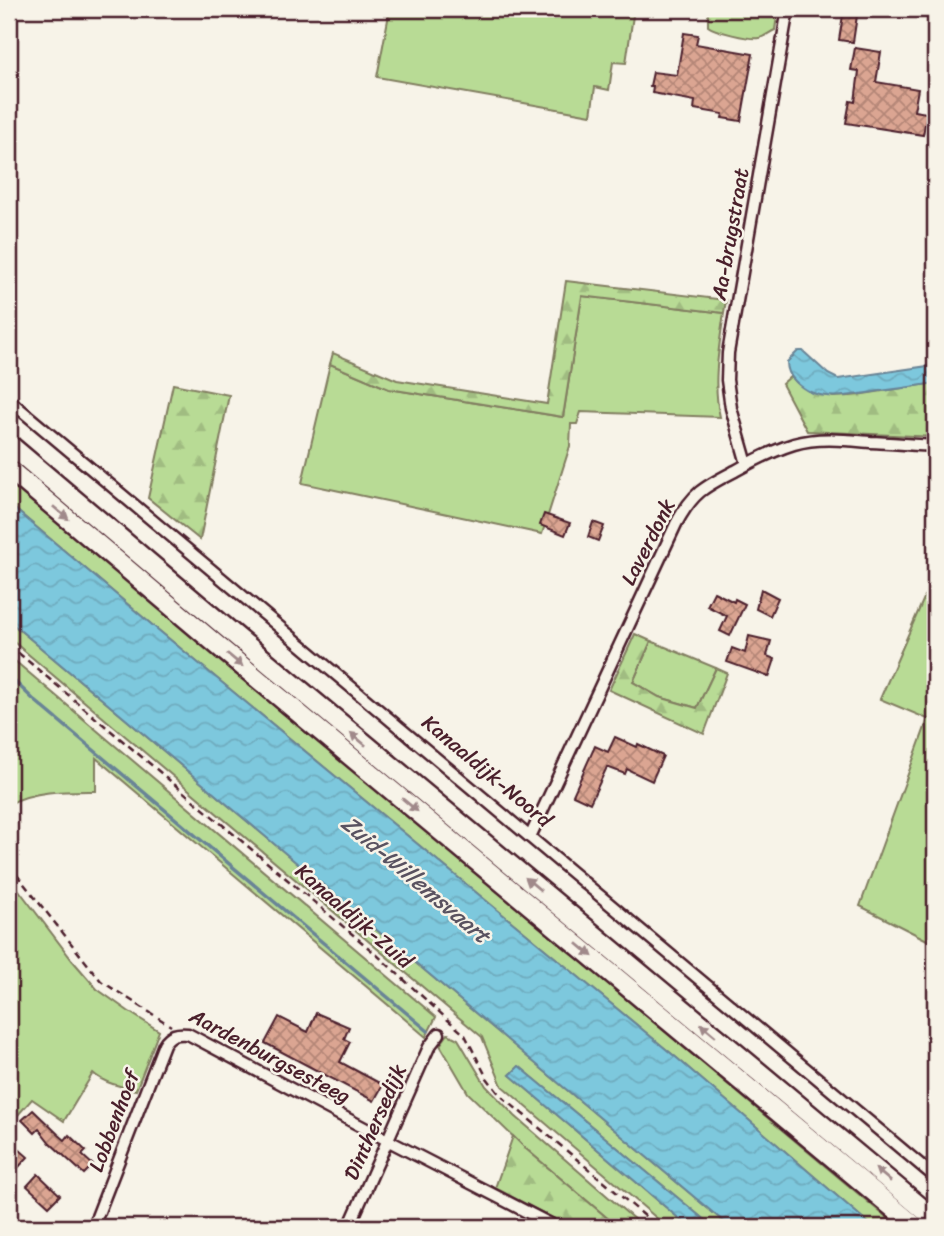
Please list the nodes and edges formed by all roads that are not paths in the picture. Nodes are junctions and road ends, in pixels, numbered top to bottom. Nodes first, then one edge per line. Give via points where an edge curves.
1 (788, 9) edge
2 (9, 400) edge
3 (9, 444) edge
4 (935, 446) edge
5 (747, 464) junction
6 (9, 469) edge
7 (530, 837) junction
8 (176, 1033) joint
9 (439, 1034) dead end
10 (389, 1141) junction
11 (935, 1177) edge
12 (935, 1219) edge
13 (93, 1227) edge
14 (349, 1227) edge
15 (556, 1227) edge
16 (916, 1227) edge

1 - 5 street, Aa-brugstraat via 728,353 731,408
2 - 7 street, Kanaaldijk-Noord
12 -> 3 highway
4 - 5 street, Laverdonk via 808,441
5 - 7 street, Laverdonk via 710,484 684,509
6 -> 16 highway
7 - 11 street, Kanaaldijk-Noord
8 - 10 street, Aardenburgsesteeg via 188,1034
8 - 13 street, Lobbenhoef via 164,1044
9 - 10 street, Dinthersedijk via 429,1047
10 - 14 street, Dinthersedijk
10 - 15 street, Aardenburgsesteeg

